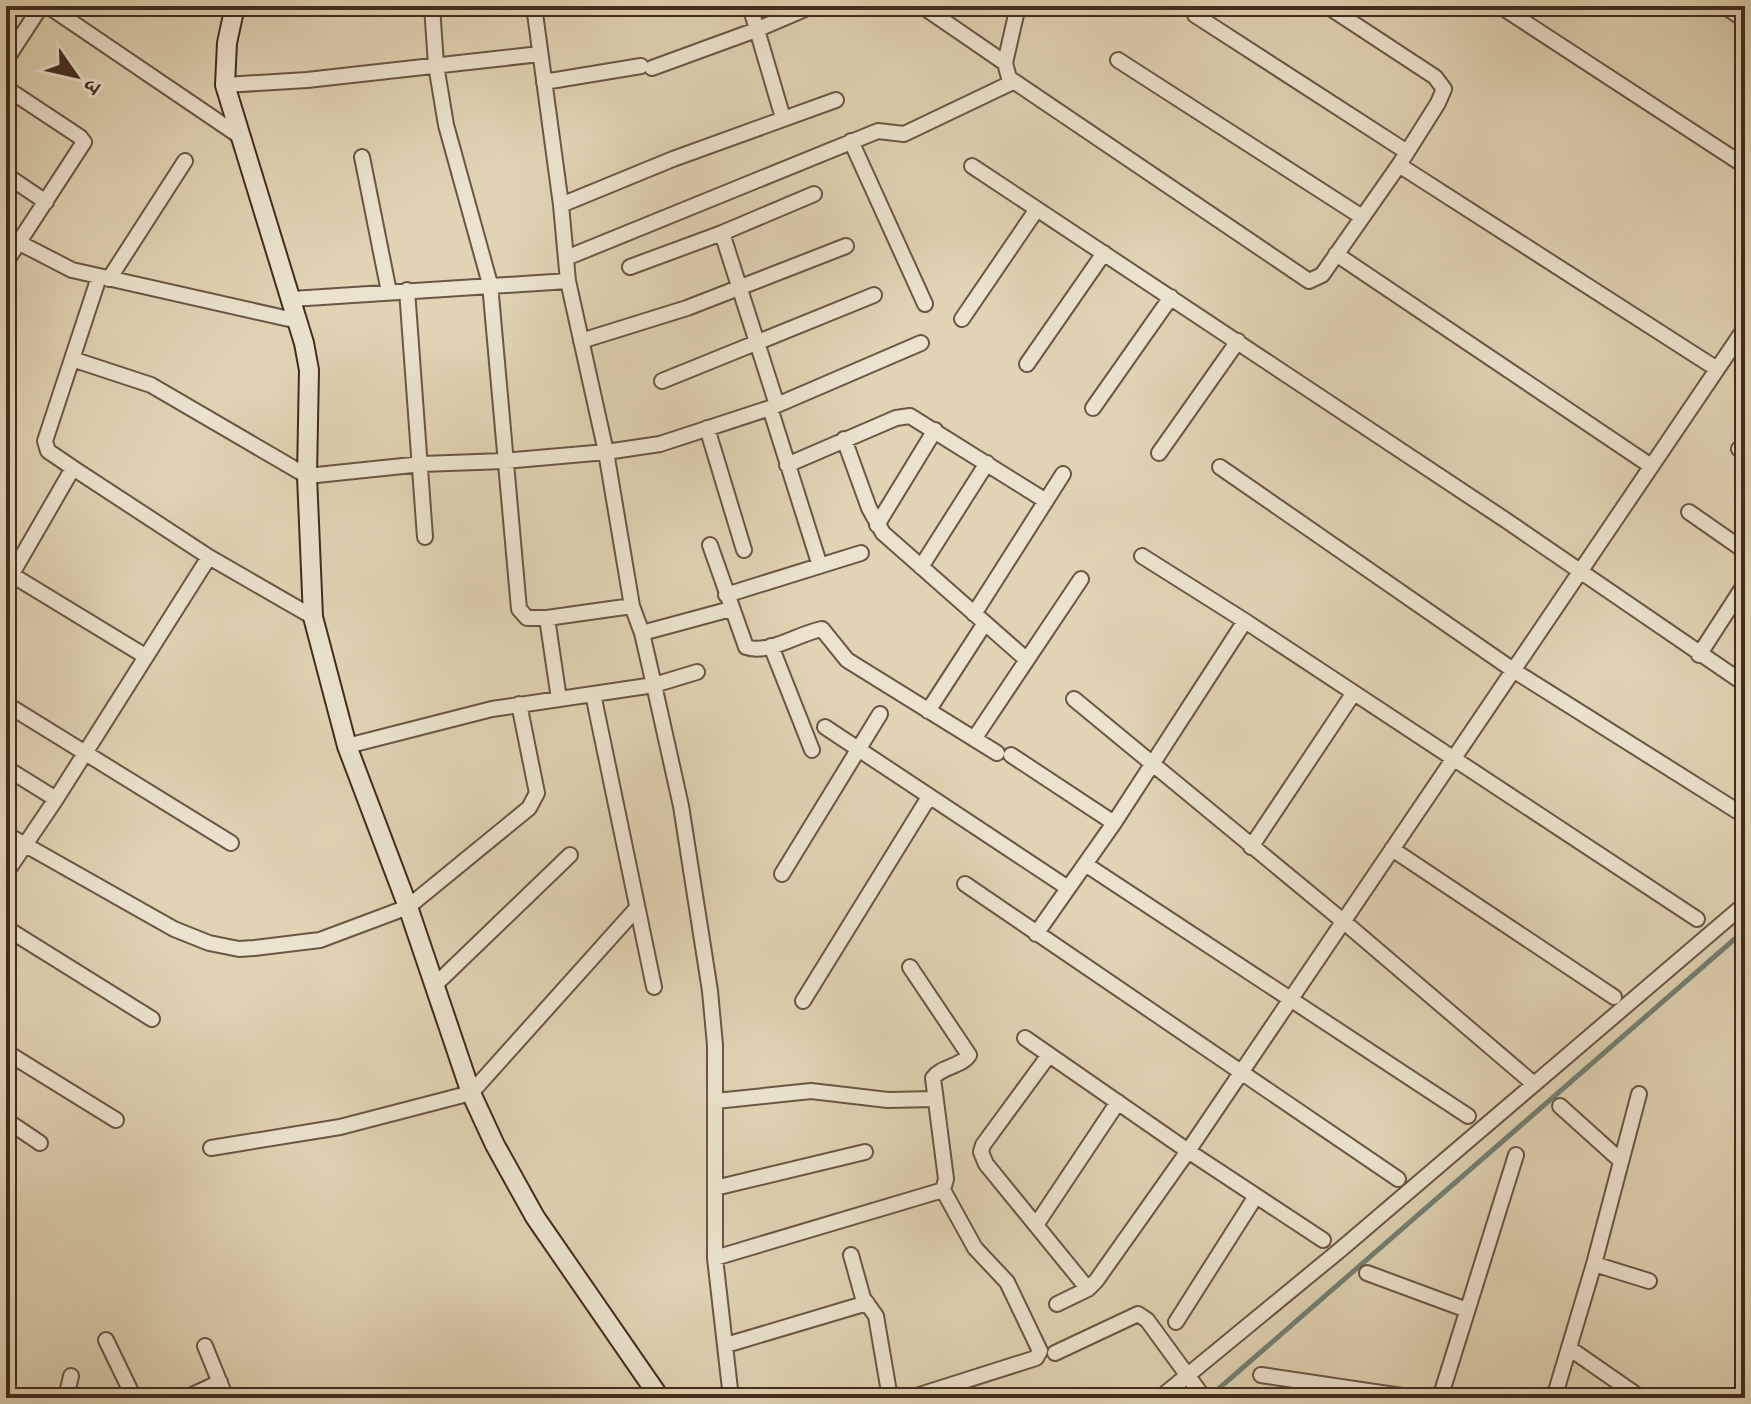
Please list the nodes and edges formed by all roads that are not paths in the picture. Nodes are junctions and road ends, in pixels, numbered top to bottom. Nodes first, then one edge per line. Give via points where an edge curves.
1 (41, 6) edge
2 (48, 6) edge
3 (235, 6) edge
4 (432, 6) edge
5 (534, 6) edge
6 (750, 6) edge
7 (812, 6) edge
8 (1018, 6) edge
9 (1327, 6) edge
10 (1500, 6) edge
11 (1724, 6) edge
12 (928, 8) edge
13 (1195, 15) dead end
14 (1745, 20) edge
15 (756, 30) junction
16 (540, 54) junction
17 (6, 60) edge
18 (1118, 60) dead end
19 (1005, 63) junction
20 (436, 65) junction
21 (544, 82) junction
22 (1013, 82) junction
23 (225, 85) junction
24 (6, 88) edge
25 (836, 100) dead end
26 (783, 118) junction
27 (241, 137) junction
28 (851, 141) junction
29 (1407, 152) junction
30 (362, 157) dead end
31 (185, 161) dead end
32 (1399, 165) junction
33 (972, 166) dead end
34 (1745, 166) edge
35 (6, 175) edge
36 (814, 194) dead end
37 (46, 202) junction
38 (561, 205) junction
39 (1037, 209) junction
40 (1362, 217) junction
41 (722, 233) junction
42 (12, 240) edge
43 (846, 246) dead end
44 (1104, 253) junction
45 (1336, 254) junction
46 (566, 258) junction
47 (6, 262) edge
48 (630, 267) dead end
49 (104, 278) junction
50 (568, 281) junction
51 (490, 284) junction
52 (739, 288) junction
53 (407, 290) junction
54 (389, 292) junction
55 (874, 295) dead end
56 (1171, 297) junction
57 (292, 299) junction
58 (925, 304) dead end
59 (962, 319) dead end
60 (298, 321) junction
61 (1745, 328) edge
62 (581, 341) junction
63 (1238, 341) junction
64 (756, 343) junction
65 (921, 343) dead end
66 (72, 359) junction
67 (1027, 364) dead end
68 (1717, 369) junction
69 (662, 381) dead end
70 (774, 407) junction
71 (1093, 408) dead end
72 (707, 428) junction
73 (935, 430) junction
74 (844, 439) junction
75 (606, 452) junction
76 (1159, 453) dead end
77 (504, 461) junction
78 (987, 463) junction
79 (422, 464) junction
80 (787, 465) junction
81 (1651, 466) junction
82 (1220, 467) dead end
83 (73, 468) junction
84 (1063, 474) dead end
85 (307, 476) junction
86 (1046, 501) junction
87 (1689, 512) dead end
88 (877, 525) junction
89 (425, 537) dead end
90 (710, 545) dead end
91 (744, 550) dead end
92 (1745, 551) edge
93 (861, 553) dead end
94 (1142, 556) dead end
95 (209, 557) junction
96 (820, 566) junction
97 (921, 567) junction
98 (1580, 572) junction
99 (9, 579) edge
100 (1081, 579) dead end
101 (1745, 584) edge
102 (729, 602) junction
103 (632, 606) junction
104 (313, 617) junction
105 (547, 618) junction
106 (980, 619) junction
107 (1245, 621) junction
108 (642, 633) junction
109 (771, 646) junction
110 (1699, 655) junction
111 (145, 656) junction
112 (1027, 660) junction
113 (1513, 670) junction
114 (697, 672) dead end
115 (1745, 684) edge
116 (654, 685) junction
117 (593, 694) junction
118 (1353, 694) junction
119 (559, 699) junction
120 (1074, 699) dead end
121 (6, 704) edge
122 (519, 704) junction
123 (928, 711) junction
124 (880, 714) dead end
125 (825, 727) dead end
126 (974, 739) junction
127 (347, 746) junction
128 (858, 749) junction
129 (812, 750) dead end
130 (85, 753) junction
131 (1453, 759) junction
132 (1152, 763) junction
133 (6, 768) edge
134 (929, 797) junction
135 (56, 799) junction
136 (1745, 816) edge
137 (1114, 823) junction
138 (6, 834) edge
139 (231, 843) dead end
140 (25, 845) junction
141 (1251, 847) junction
142 (1392, 849) junction
143 (570, 855) dead end
144 (1085, 864) junction
145 (6, 873) edge
146 (782, 874) dead end
147 (965, 884) dead end
148 (1068, 888) junction
149 (1745, 904) edge
150 (408, 907) junction
151 (637, 908) junction
152 (1697, 919) dead end
153 (1343, 921) junction
154 (6, 928) edge
155 (1036, 934) junction
156 (910, 967) dead end
157 (435, 985) junction
158 (654, 987) dead end
159 (1614, 997) dead end
160 (1291, 999) junction
161 (803, 1001) dead end
162 (152, 1019) dead end
163 (1025, 1038) dead end
164 (6, 1052) edge
165 (1049, 1055) junction
166 (1241, 1073) junction
167 (1534, 1084) junction
168 (471, 1093) junction
169 (1639, 1094) dead end
170 (935, 1099) junction
171 (716, 1101) junction
172 (1118, 1102) junction
173 (1560, 1106) dead end
174 (1468, 1116) dead end
175 (6, 1120) edge
176 (116, 1120) dead end
177 (40, 1143) dead end
178 (211, 1148) dead end
179 (1188, 1151) junction
180 (865, 1152) dead end
181 (1516, 1155) dead end
182 (1621, 1161) junction
183 (1398, 1179) dead end
184 (715, 1188) junction
185 (943, 1190) junction
186 (1256, 1196) junction
187 (1036, 1225) junction
188 (1323, 1240) dead end
189 (851, 1255) dead end
190 (715, 1258) junction
191 (1594, 1264) junction
192 (1367, 1273) dead end
193 (1649, 1281) dead end
194 (1088, 1289) junction
195 (867, 1303) junction
196 (1057, 1304) dead end
197 (1467, 1310) junction
198 (1176, 1322) dead end
199 (106, 1340) dead end
200 (726, 1345) junction
201 (205, 1346) dead end
202 (1569, 1348) junction
203 (1055, 1353) dead end
204 (1261, 1375) dead end
205 (71, 1376) dead end
206 (1189, 1377) junction
207 (220, 1382) junction
208 (66, 1398) edge
209 (134, 1398) edge
210 (186, 1398) edge
211 (226, 1398) edge
212 (660, 1398) edge
213 (731, 1398) edge
214 (890, 1398) edge
215 (910, 1398) edge
216 (1160, 1398) edge
217 (1204, 1398) edge
218 (1415, 1398) edge
219 (1440, 1398) edge
220 (1554, 1398) edge
221 (1641, 1398) edge

1 - 17 street
2 - 27 street
3 - 23 street
4 - 20 street
5 - 16 street
6 - 15 street
7 - 15 street
8 - 19 street
9 - 29 street via 1442,84 1442,96
10 - 34 street
11 - 14 street
12 - 19 street
13 - 29 street
15 - 21 street via 647,67
15 - 26 street
16 - 20 street
16 - 21 street
18 - 40 street
19 - 22 street
20 - 23 street
20 - 51 street via 458,174
21 - 38 street
22 - 28 street via 904,134 880,130
22 - 45 street via 1304,278 1316,280
23 - 27 street
24 - 37 street via 83,139
25 - 26 street
26 - 38 street
27 - 57 street
28 - 46 street
28 - 58 street
29 - 32 street
30 - 54 street
31 - 49 street
32 - 40 street
32 - 68 street
33 - 39 street
35 - 37 street
36 - 41 street
37 - 42 street
38 - 46 street
39 - 44 street
39 - 59 street
40 - 45 street
41 - 48 street
41 - 52 street
42 - 47 street
42 - 49 street via 72,270
43 - 52 street
44 - 56 street
44 - 67 street
45 - 81 street
46 - 50 street
49 - 60 street
49 - 66 street
50 - 51 street
50 - 62 street
51 - 53 street
51 - 77 street
52 - 62 street
52 - 64 street
53 - 54 street
53 - 79 street
54 - 57 street
55 - 64 street
56 - 63 street
56 - 71 street
57 - 60 street
60 - 85 street via 309,370
61 - 68 street
62 - 75 street
63 - 76 street
63 - 98 street
64 - 69 street
64 - 70 street
65 - 70 street
66 - 83 street via 45,441 48,451
66 - 85 street via 151,385
68 - 81 street
70 - 72 street
70 - 80 street
72 - 75 street via 660,444
72 - 91 street
73 - 74 street via 904,416
73 - 78 street
73 - 88 street
74 - 80 street
74 - 88 street
75 - 77 street
75 - 103 street
77 - 79 street
77 - 105 street via 519,609 527,618
78 - 86 street
78 - 97 street
79 - 85 street
79 - 89 street
80 - 96 street
81 - 98 street
82 - 113 street
83 - 95 street
83 - 99 street
84 - 86 street
85 - 104 street
86 - 106 street
87 - 92 street
88 - 97 street
90 - 102 street
93 - 96 street
94 - 107 street
95 - 104 street
95 - 111 street
96 - 102 street
97 - 106 street
98 - 110 street
98 - 113 street
99 - 111 street
100 - 112 street
101 - 110 street
102 - 108 street
102 - 109 street via 746,647
103 - 105 street
103 - 108 street
104 - 127 street
105 - 119 street
106 - 112 street
106 - 123 street
107 - 118 street
107 - 132 street
108 - 116 street
109 - 123 street via 822,629 847,660
109 - 129 street
110 - 115 street
111 - 130 street
112 - 126 street
113 - 131 street
113 - 136 street
114 - 116 street
116 - 117 street
116 - 171 street via 700,915
117 - 119 street
117 - 151 street
118 - 131 street
118 - 141 street
119 - 122 street
120 - 132 street
121 - 130 street
122 - 127 street
122 - 150 street via 537,793 534,801
123 - 126 street
124 - 128 street
125 - 128 street
126 - 137 street
127 - 150 street
128 - 134 street
128 - 146 street
130 - 135 street
130 - 139 street
131 - 142 street
131 - 152 street
132 - 137 street
132 - 141 street
133 - 135 street
134 - 148 street
134 - 161 street
135 - 140 street
137 - 144 street
138 - 140 street
140 - 145 street
140 - 150 street via 174,929 239,949 320,940
141 - 153 street
142 - 153 street
142 - 159 street
143 - 157 street
144 - 148 street
144 - 160 street
147 - 155 street
148 - 155 street
149 - 167 street
150 - 157 street
151 - 158 street
151 - 168 street
153 - 160 street
153 - 167 street
154 - 162 street
155 - 166 street
156 - 170 street via 969,1055 935,1075
157 - 168 street
160 - 166 street
160 - 174 street
163 - 165 street
164 - 176 street
165 - 172 street
165 - 187 street via 981,1152
166 - 179 street
166 - 183 street
167 - 206 street
168 - 178 street via 340,1127
168 - 212 street via 517,1188
169 - 182 street
170 - 171 street via 902,1101 811,1091
170 - 185 street
171 - 184 street
172 - 179 street
172 - 187 street
173 - 182 street
175 - 177 street
179 - 186 street
179 - 194 street
180 - 184 street
181 - 197 street
182 - 191 street
184 - 190 street
185 - 190 street
185 - 215 street via 975,1248 1007,1282 1040,1351 1036,1358
186 - 188 street
186 - 198 street
187 - 194 street
189 - 195 street
190 - 200 street
191 - 193 street
191 - 202 street
192 - 197 street
194 - 196 street
195 - 200 street
195 - 214 street via 876,1316
197 - 219 street
199 - 209 street
200 - 213 street
201 - 207 street
202 - 220 street
202 - 221 street
203 - 206 street via 1138,1314
204 - 218 street
205 - 208 street
206 - 216 street
206 - 217 street
207 - 210 street
207 - 211 street

